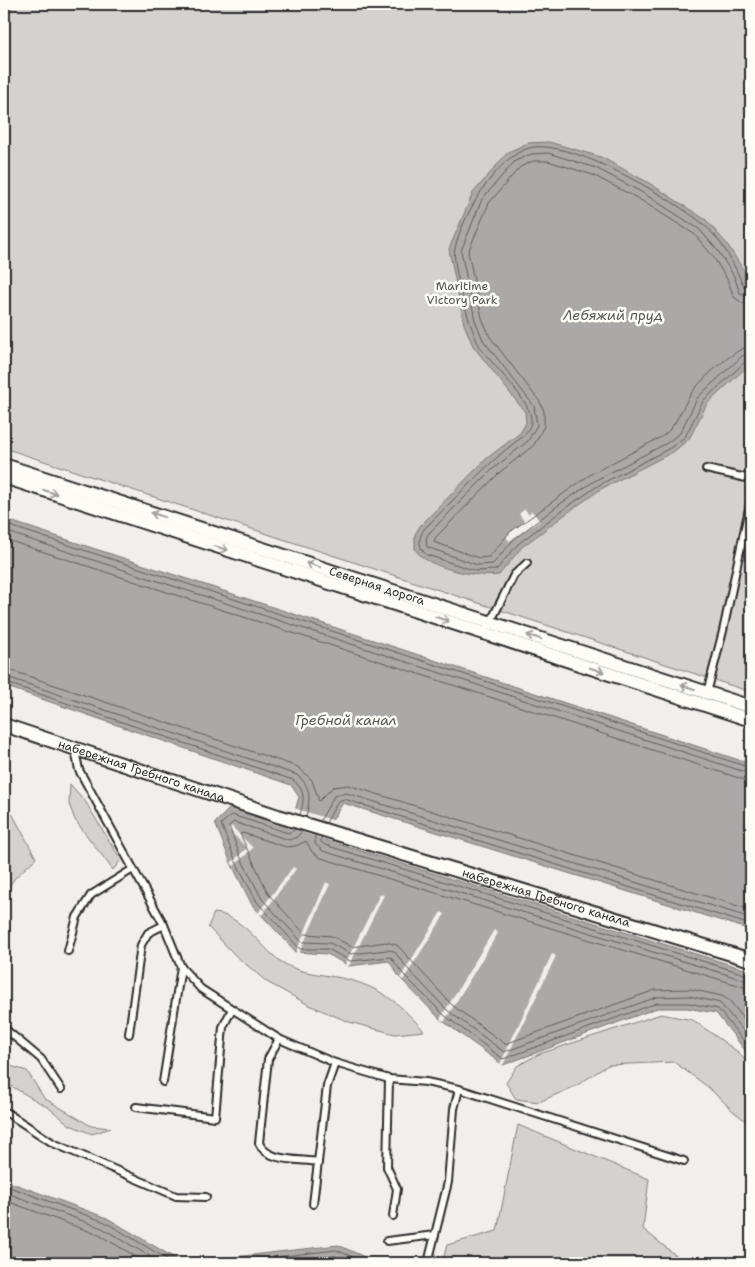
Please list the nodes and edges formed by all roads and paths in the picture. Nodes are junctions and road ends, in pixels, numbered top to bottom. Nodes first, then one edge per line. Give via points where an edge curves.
1 (4, 465) edge
2 (706, 469) dead end
3 (4, 477) edge
4 (751, 480) edge
5 (751, 499) edge
6 (528, 562) dead end
7 (489, 628) junction
8 (705, 698) junction
9 (751, 708) edge
10 (751, 720) edge
11 (4, 725) edge
12 (78, 750) junction
13 (133, 870) junction
14 (164, 925) junction
15 (68, 951) dead end
16 (751, 960) edge
17 (181, 967) junction
18 (232, 1009) junction
19 (4, 1028) edge
20 (129, 1034) dead end
21 (279, 1039) junction
22 (334, 1063) junction
23 (390, 1079) junction
24 (163, 1082) dead end
25 (61, 1089) dead end
26 (459, 1089) junction
27 (136, 1107) dead end
28 (4, 1111) edge
29 (684, 1161) dead end
30 (318, 1162) junction
31 (206, 1197) dead end
32 (313, 1204) dead end
33 (393, 1216) dead end
34 (436, 1235) junction
35 (387, 1241) dead end
36 (428, 1263) edge

7 -> 1 street, Северная дорога
2 - 4 lane
3 -> 7 street, Северная дорога
5 - 8 lane
6 - 7 lane via 514,575
7 - 8 street, Северная дорога
8 - 9 street, Северная дорога
8 - 10 street, Северная дорога
11 - 12 street, набережная Гребного канала
12 - 13 lane via 79,770
12 - 16 street, набережная Гребного канала via 278,816
13 - 14 lane
13 - 15 lane via 91,895 77,917
14 - 17 lane
14 - 20 lane via 148,933 141,946
17 - 18 lane via 201,989
17 - 24 lane
18 - 21 lane
18 - 27 lane via 223,1027 215,1117
19 - 25 lane via 41,1059
21 - 22 lane
21 - 30 lane via 268,1059 259,1143 262,1151 270,1156
22 - 23 lane
22 - 30 lane via 327,1086
23 - 26 lane
23 - 33 lane via 387,1167 397,1189
26 - 29 lane
26 - 34 lane via 454,1109 448,1182
28 - 31 lane via 53,1143 176,1196
30 - 32 lane
34 - 35 lane
34 - 36 lane

